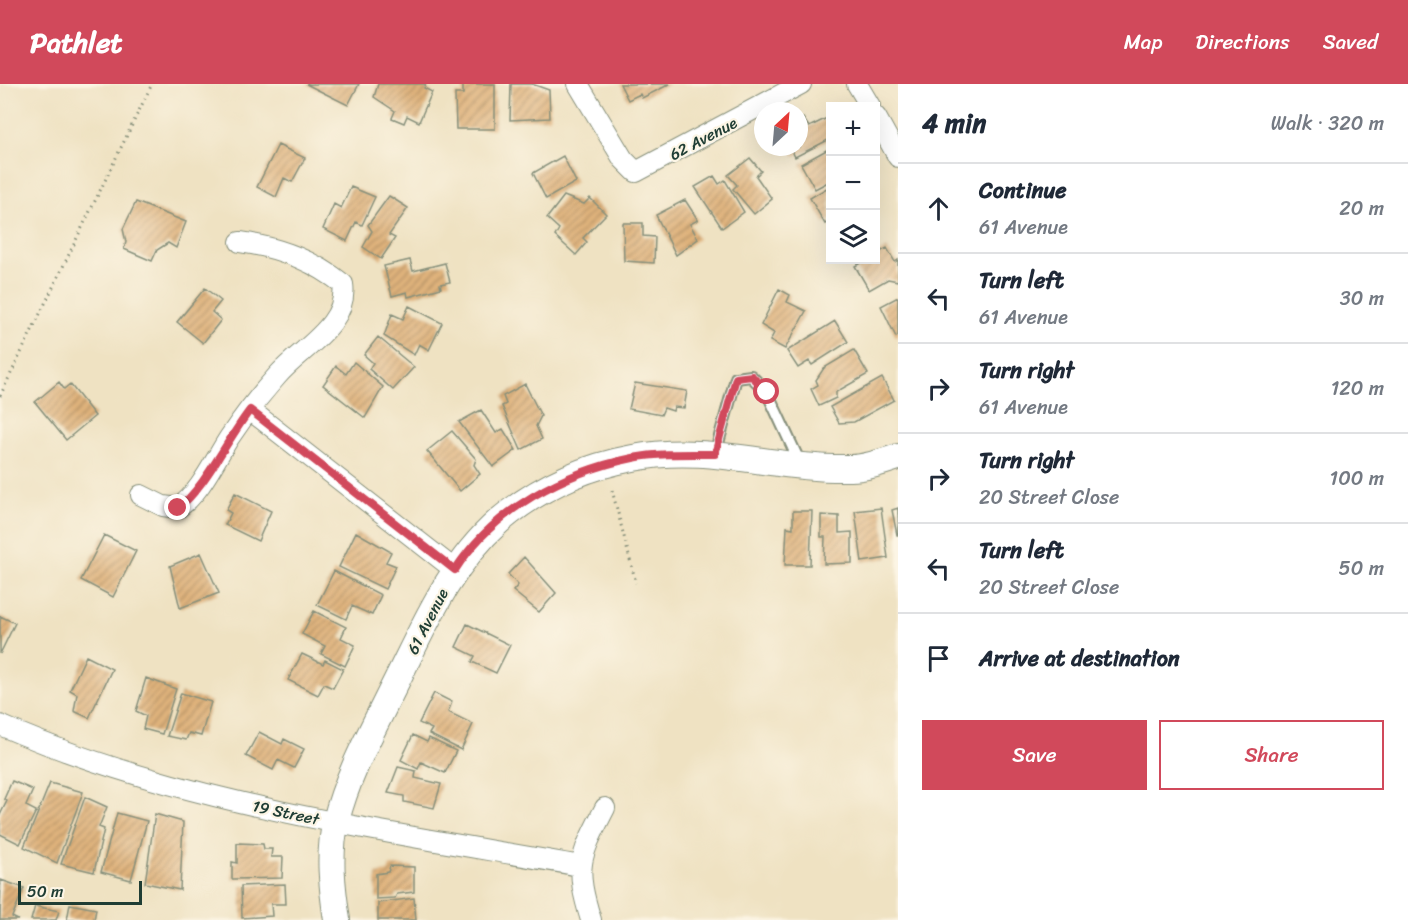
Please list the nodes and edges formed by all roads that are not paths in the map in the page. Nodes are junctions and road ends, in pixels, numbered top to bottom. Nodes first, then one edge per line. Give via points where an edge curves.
1 (578, 84) edge
2 (801, 84) edge
3 (857, 84) edge
4 (868, 102) edge
5 (880, 124) edge
6 (898, 157) edge
7 (240, 243) dead end
8 (250, 410) junction
9 (715, 454) junction
10 (898, 457) edge
11 (801, 464) junction
12 (141, 495) dead end
13 (455, 570) junction
14 (0, 725) edge
15 (605, 808) dead end
16 (335, 823) junction
17 (580, 866) junction
18 (337, 920) edge
19 (591, 920) edge

1 - 2 street, 62 Avenue via 612,142 636,172
3 - 4 street
5 - 6 street
7 - 8 street via 264,245 325,270 343,284 345,298 332,324 291,360
8 - 12 street via 189,500 178,508 163,506
8 - 13 street
9 - 11 street, 61 Avenue
9 - 11 lane via 736,378 752,376 767,392
9 - 13 street, 61 Avenue via 635,458 587,470 546,488 500,521
10 - 11 street, 61 Avenue via 851,469
13 - 16 street, 61 Avenue via 379,717
14 - 16 street, 19 Street via 109,767
15 - 17 street
16 - 17 street, 19 Street
16 - 18 street, 61 Avenue via 331,867
17 - 19 street

